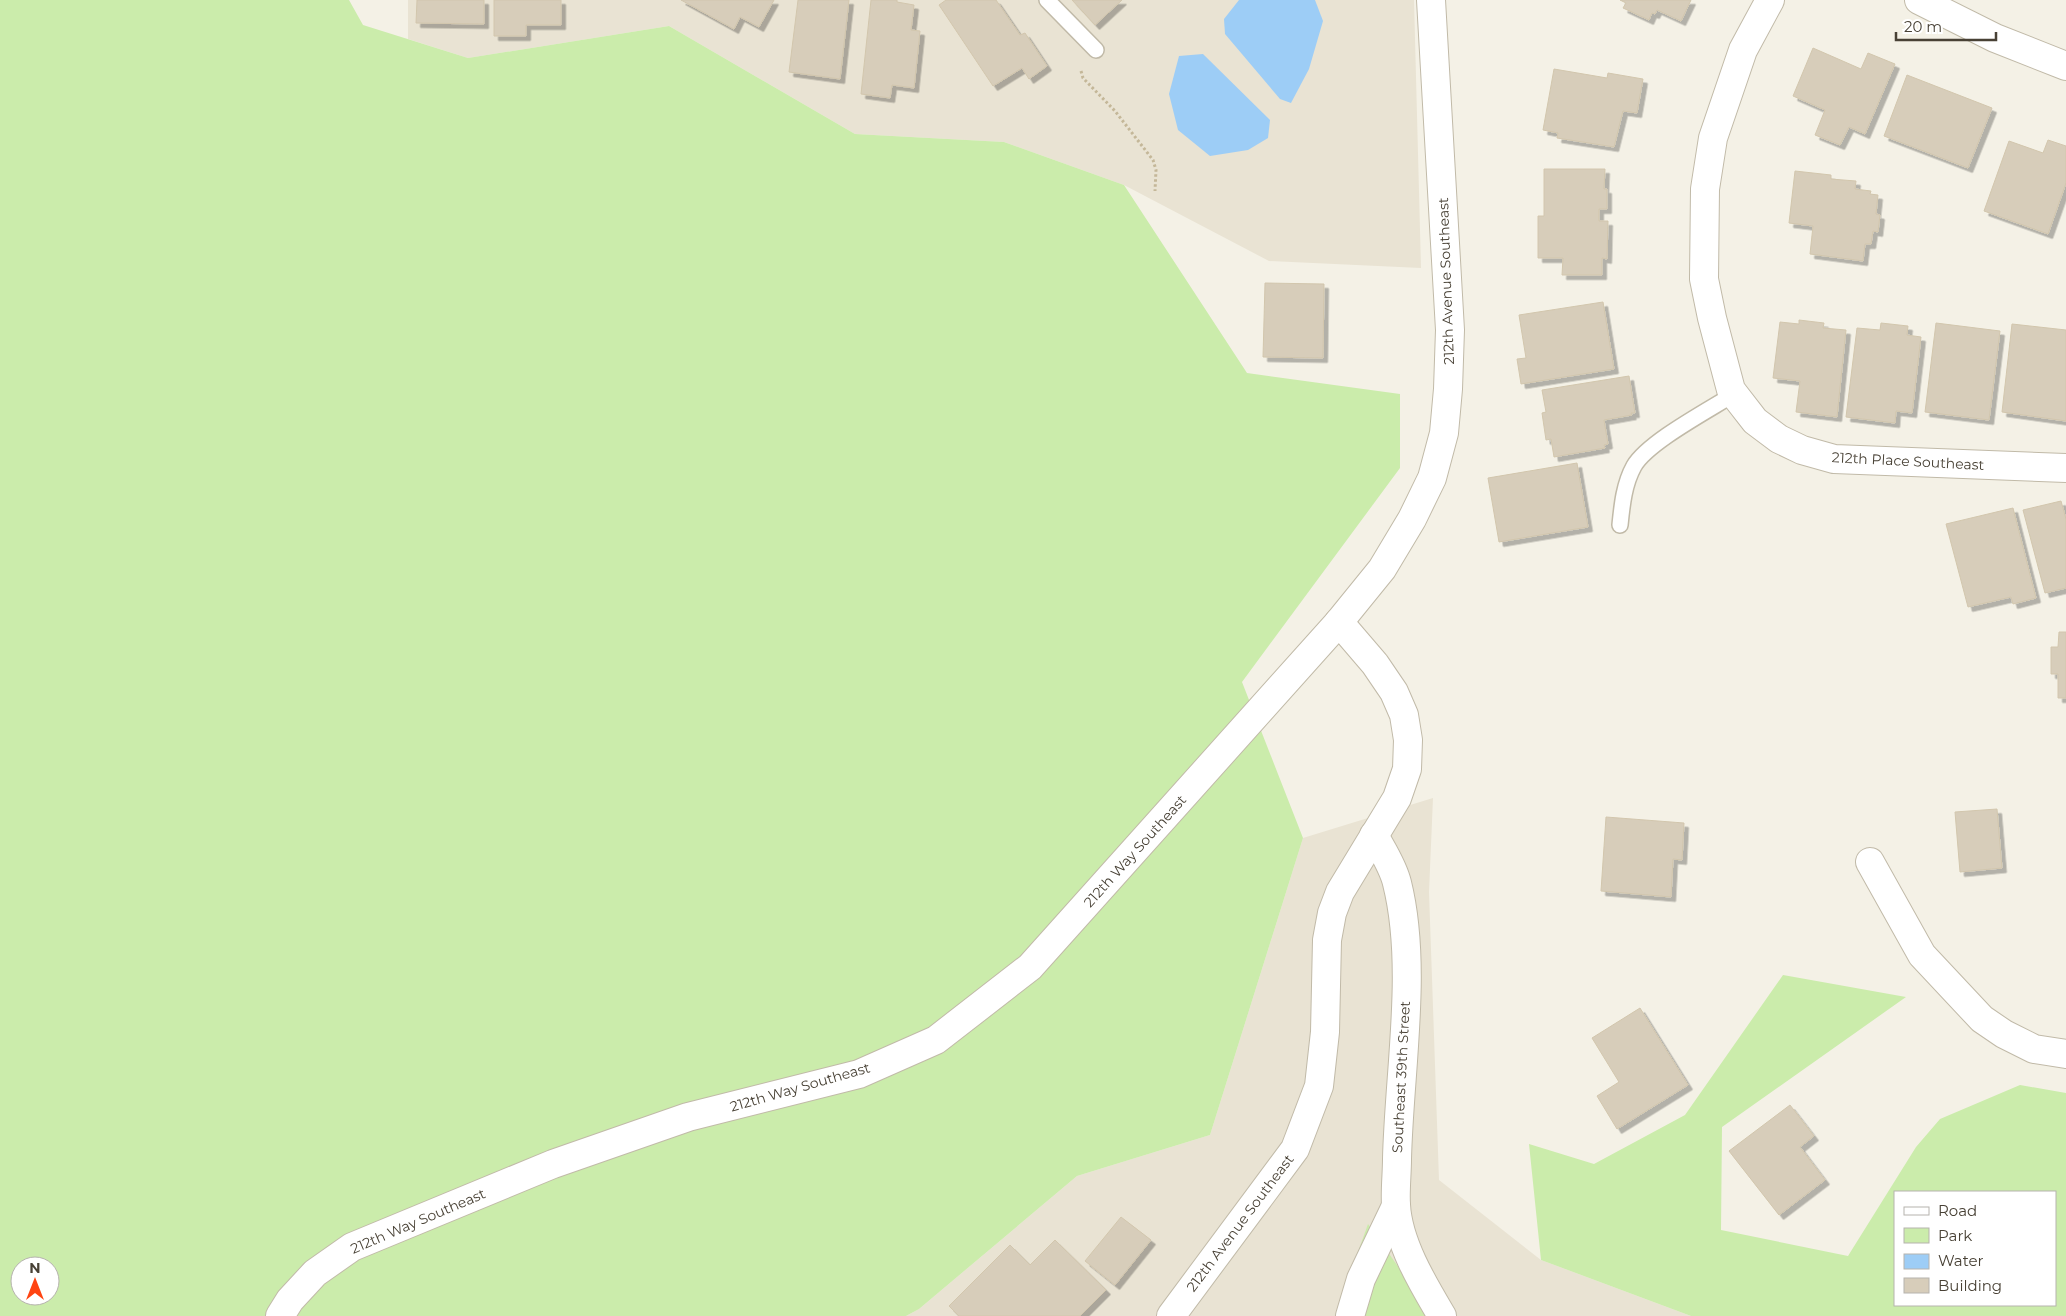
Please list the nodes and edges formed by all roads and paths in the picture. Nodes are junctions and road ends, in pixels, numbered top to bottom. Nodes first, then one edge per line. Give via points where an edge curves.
1 (1047, 0) edge
2 (1431, 0) edge
3 (1770, 0) edge
4 (1919, 0) edge
5 (1094, 48) joint
6 (2066, 66) edge
7 (1155, 192) dead end
8 (1734, 394) junction
9 (2066, 468) edge
10 (1620, 526) dead end
11 (1339, 622) junction
12 (1374, 834) junction
13 (1870, 862) dead end
14 (2066, 1054) edge
15 (1396, 1206) junction
16 (280, 1316) edge
17 (1171, 1316) edge
18 (1350, 1316) edge
19 (1442, 1316) edge

1 - 5 lane
2 - 11 street, 212th Avenue Southeast via 1450,330 1444,433 1432,478 1412,519 1382,569
3 - 8 street, 212th Place Southeast via 1743,50 1712,138 1705,189 1704,279
4 - 6 street via 1995,38
5 - 7 path via 1081,69 1082,78 1115,111 1152,160 1156,170
8 - 9 street, 212th Place Southeast via 1755,421 1779,439 1834,459
8 - 10 lane via 1655,444 1635,465 1624,493
11 - 12 street, 212th Avenue Southeast via 1375,664 1394,692 1404,715 1408,740 1407,770 1397,798
11 - 16 street, 212th Way Southeast via 1030,967 936,1040 859,1074 688,1117 553,1164 352,1248 315,1272
12 - 15 street, Southeast 39th Street via 1397,880 1405,934 1407,982
12 - 17 street, 212th Avenue Southeast via 1340,892 1332,913 1327,940 1325,1032 1319,1086 1295,1149
13 - 14 street via 1922,955 1982,1019 2034,1049
15 - 18 street via 1361,1279
15 - 19 street, Southeast 39th Street via 1406,1246

